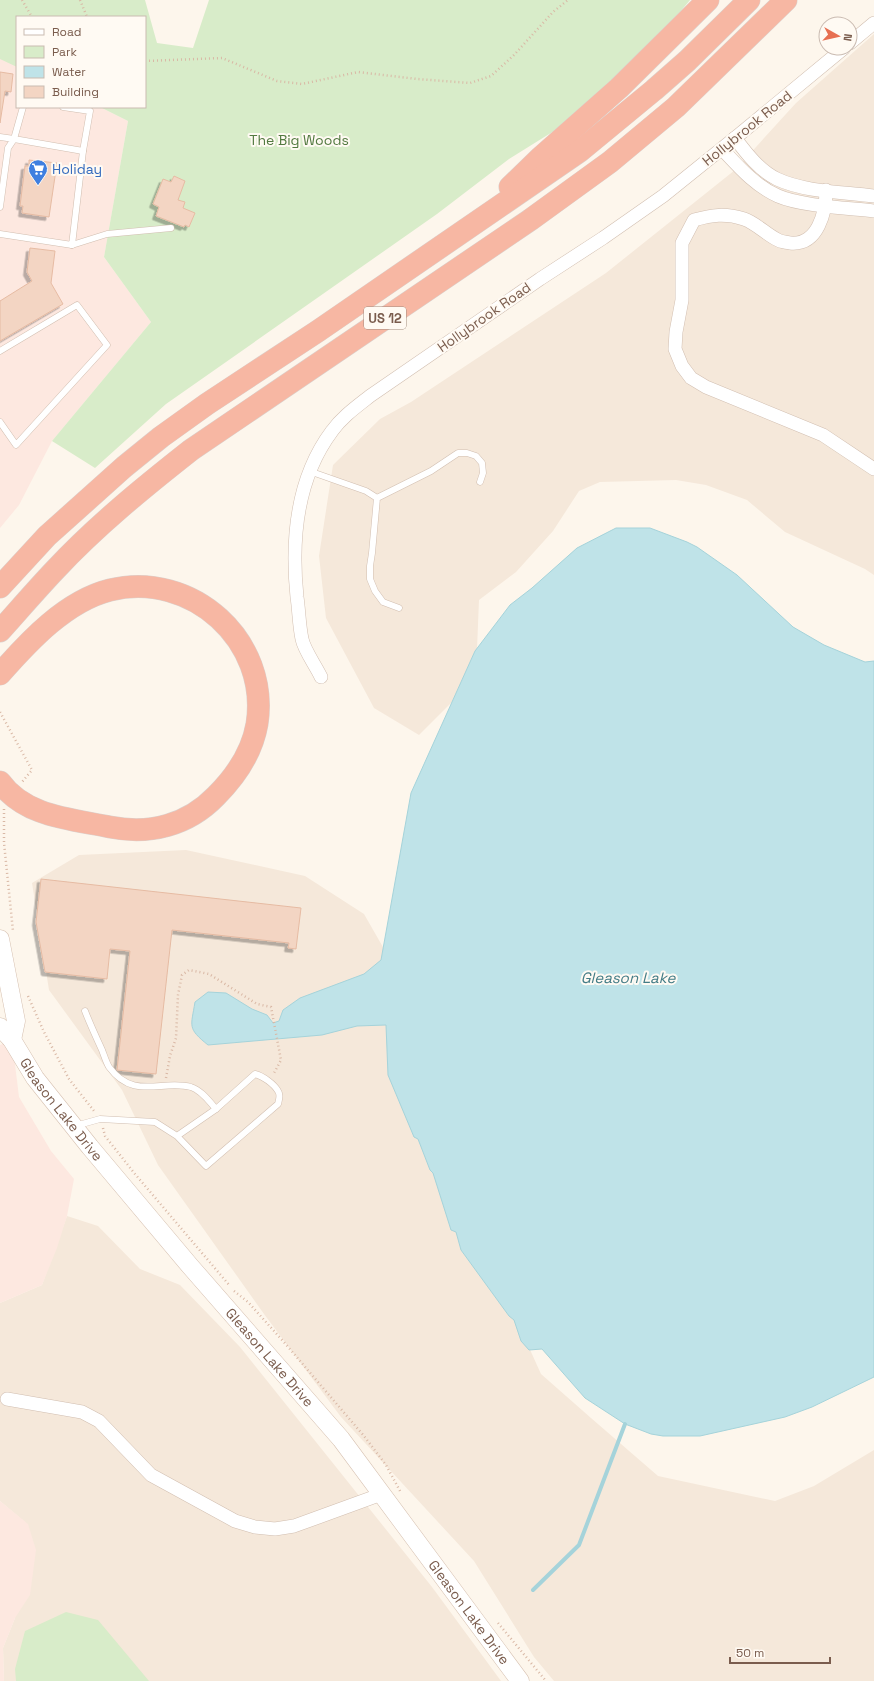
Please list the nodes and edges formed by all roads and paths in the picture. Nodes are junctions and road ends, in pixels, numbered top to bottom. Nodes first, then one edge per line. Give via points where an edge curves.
1 (22, 0) edge
2 (80, 0) edge
3 (568, 0) edge
4 (698, 0) edge
5 (708, 0) edge
6 (749, 0) edge
7 (785, 4) edge
8 (31, 16) edge
9 (87, 16) edge
10 (874, 23) edge
11 (858, 36) edge
12 (834, 56) edge
13 (146, 61) edge
14 (646, 62) junction
15 (24, 108) edge
16 (70, 108) edge
17 (0, 137) edge
18 (735, 138) junction
19 (14, 139) junction
20 (722, 149) junction
21 (83, 151) junction
22 (826, 190) junction
23 (874, 196) edge
24 (826, 205) junction
25 (0, 207) edge
26 (874, 211) edge
27 (473, 225) junction
28 (171, 228) dead end
29 (0, 234) edge
30 (72, 245) junction
31 (0, 351) edge
32 (0, 422) edge
33 (874, 469) edge
34 (309, 471) junction
35 (480, 482) dead end
36 (377, 498) junction
37 (0, 586) edge
38 (400, 608) dead end
39 (0, 632) edge
40 (7, 666) edge
41 (321, 677) dead end
42 (0, 712) edge
43 (8, 785) edge
44 (5, 807) dead end
45 (7, 938) edge
46 (26, 990) dead end
47 (84, 1011) dead end
48 (0, 1027) edge
49 (6, 1042) edge
50 (268, 1081) junction
51 (165, 1087) junction
52 (216, 1109) junction
53 (100, 1119) junction
54 (73, 1126) junction
55 (178, 1136) junction
56 (135, 1174) dead end
57 (7, 1399) dead end
58 (382, 1494) junction
59 (520, 1681) edge

1 - 8 path
2 - 9 path
3 - 13 path via 490,76 470,83 358,72 302,84 277,81 222,58
4 - 14 highway
5 - 14 highway
6 - 27 highway, US 12 via 635,106 574,155
7 - 39 highway, US 12 via 676,108 580,184 197,446 160,475 78,547
10 - 11 street
12 - 18 street, Hollybrook Road
14 - 27 highway via 541,157
15 - 19 lane
16 - 21 lane via 90,111
17 - 19 lane
18 - 20 street, Hollybrook Road
18 - 22 street via 746,154 776,179 798,187
19 - 21 lane
19 - 25 lane via 8,148
20 - 24 street via 759,185 778,196
20 - 34 street, Hollybrook Road via 663,196 370,396 332,430
21 - 30 lane
22 - 23 street
22 - 24 street
24 - 26 street
24 - 33 street via 820,226 810,237 798,244 780,241 745,219 716,214 694,220 682,243 682,300 675,350 691,378 706,387 823,435
27 - 37 highway, US 12 via 161,437 47,536
28 - 30 lane via 107,234
29 - 30 lane
31 - 32 lane via 77,306 106,345 16,445
34 - 36 lane
34 - 41 street, Hollybrook Road via 299,508 295,572 302,640
35 - 36 lane via 483,473 482,463 476,456 458,453
36 - 38 lane via 370,580 383,602
40 - 43 highway via 52,621 98,594 132,588 166,591 198,602 229,627 240,642 253,672 258,706 257,725 247,757 238,772 197,813 171,825 156,828 115,828 42,813 15,798
42 - 43 path via 32,770
44 - 45 path via 3,812
45 - 49 main road via 16,1021
46 - 53 path via 44,1032 69,1079
47 - 51 lane via 109,1066 118,1076 127,1083 138,1086
48 - 49 main road, Gleason Lake Drive
49 - 54 main road, Gleason Lake Drive
50 - 51 path via 278,1069 281,1060 271,1007 257,1004 209,974 189,970 182,975 180,982 176,1038
50 - 52 lane via 255,1074
50 - 55 lane via 278,1091 278,1104 206,1166
51 - 52 lane via 192,1087
52 - 55 lane
53 - 54 lane
53 - 55 lane via 155,1122
53 - 56 path via 105,1136
54 - 58 main road, Gleason Lake Drive via 190,1266 342,1439
57 - 58 street via 82,1412 98,1421 151,1475 235,1521 255,1527 275,1529 294,1526
58 - 59 main road, Gleason Lake Drive

